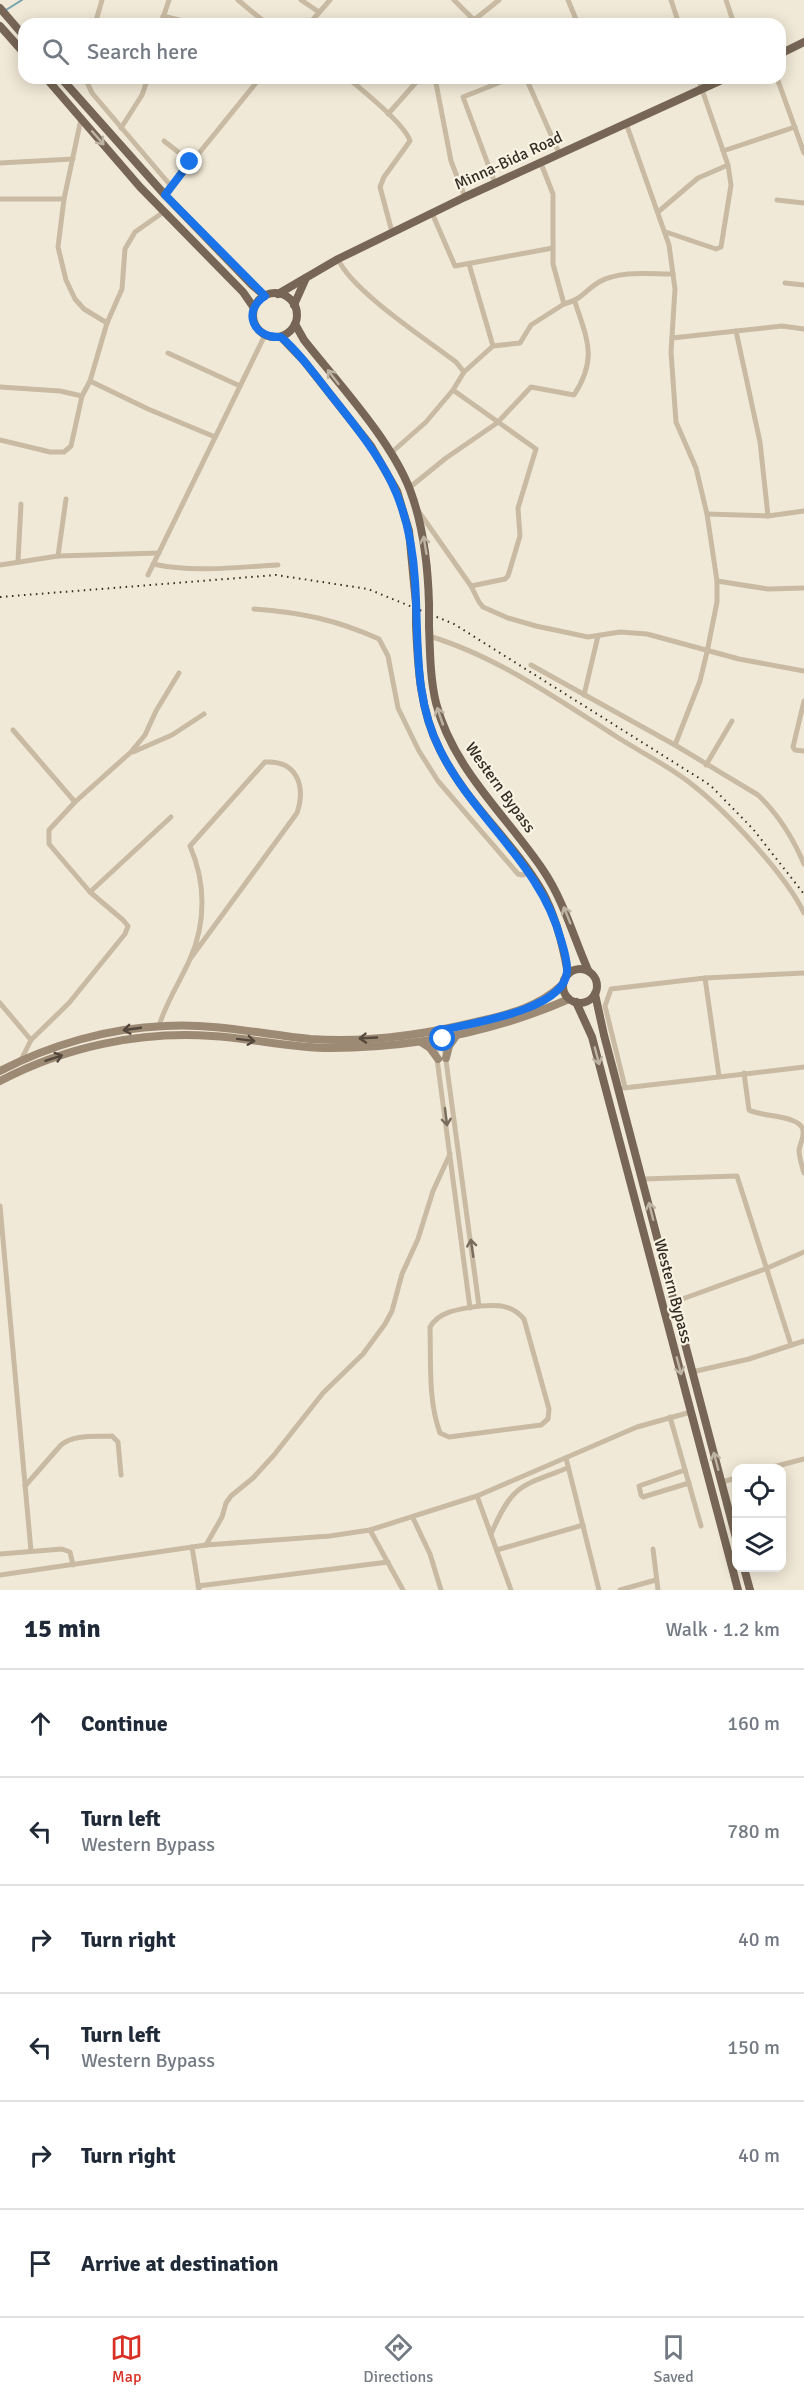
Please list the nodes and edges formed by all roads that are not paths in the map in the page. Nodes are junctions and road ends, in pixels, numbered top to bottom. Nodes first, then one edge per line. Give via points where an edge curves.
1 (102, 0) edge
2 (169, 0) edge
3 (238, 0) edge
4 (301, 0) edge
5 (330, 0) edge
6 (454, 0) edge
7 (498, 0) edge
8 (568, 0) edge
9 (670, 0) edge
10 (726, 0) edge
11 (0, 8) edge
12 (319, 12) junction
13 (163, 16) joint
14 (97, 18) edge
15 (171, 18) edge
16 (260, 18) edge
17 (314, 18) edge
18 (468, 18) edge
19 (476, 18) edge
20 (576, 18) edge
21 (677, 18) edge
22 (732, 18) edge
23 (1, 27) edge
24 (18, 29) edge
25 (804, 42) edge
26 (18, 46) edge
27 (786, 51) edge
28 (51, 84) edge
29 (66, 84) edge
30 (88, 84) edge
31 (146, 84) edge
32 (255, 84) edge
33 (355, 84) edge
34 (415, 84) edge
35 (436, 84) edge
36 (486, 84) edge
37 (496, 84) edge
38 (529, 84) edge
39 (700, 84) edge
40 (712, 84) edge
41 (779, 84) edge
42 (488, 87) junction
43 (702, 88) junction
44 (388, 114) junction
45 (81, 118) junction
46 (626, 123) junction
47 (795, 127) junction
48 (121, 128) junction
49 (164, 141) dead end
50 (723, 151) junction
51 (559, 153) junction
52 (804, 153) edge
53 (73, 159) junction
54 (540, 161) junction
55 (190, 162) junction
56 (0, 163) edge
57 (728, 165) junction
58 (495, 183) junction
59 (171, 186) junction
60 (165, 195) junction
61 (465, 197) junction
62 (0, 199) edge
63 (64, 199) junction
64 (777, 200) dead end
65 (804, 203) edge
66 (165, 211) junction
67 (658, 212) junction
68 (432, 213) junction
69 (392, 232) junction
70 (666, 232) junction
71 (553, 248) junction
72 (338, 259) junction
73 (470, 264) junction
74 (673, 274) junction
75 (307, 277) junction
76 (785, 283) dead end
77 (804, 285) edge
78 (278, 294) junction
79 (265, 296) junction
80 (575, 302) junction
81 (564, 304) junction
82 (294, 305) junction
83 (254, 308) junction
84 (107, 323) junction
85 (295, 324) junction
86 (804, 329) edge
87 (736, 331) junction
88 (265, 335) junction
89 (281, 337) junction
90 (672, 338) junction
91 (493, 346) junction
92 (168, 353) dead end
93 (464, 372) junction
94 (90, 381) junction
95 (240, 386) junction
96 (0, 387) edge
97 (453, 390) junction
98 (82, 396) junction
99 (497, 423) junction
100 (215, 438) junction
101 (0, 440) edge
102 (391, 453) junction
103 (409, 488) junction
104 (66, 499) dead end
105 (21, 504) dead end
106 (416, 506) junction
107 (804, 511) edge
108 (707, 514) junction
109 (768, 516) junction
110 (159, 553) junction
111 (58, 556) junction
112 (18, 562) junction
113 (153, 564) junction
114 (0, 565) edge
115 (278, 565) dead end
116 (148, 575) dead end
117 (717, 581) junction
118 (471, 586) junction
119 (804, 588) edge
120 (254, 609) dead end
121 (429, 636) junction
122 (598, 636) junction
123 (707, 652) junction
124 (531, 665) dead end
125 (804, 671) edge
126 (179, 673) dead end
127 (584, 695) junction
128 (804, 701) edge
129 (204, 714) dead end
130 (732, 721) dead end
131 (13, 730) dead end
132 (675, 745) junction
133 (804, 751) edge
134 (132, 752) junction
135 (706, 765) junction
136 (75, 802) junction
137 (171, 817) dead end
138 (804, 861) edge
139 (530, 873) junction
140 (90, 892) junction
141 (804, 913) edge
142 (190, 959) junction
143 (588, 970) junction
144 (804, 973) edge
145 (567, 974) junction
146 (705, 978) junction
147 (562, 985) junction
148 (596, 994) junction
149 (572, 1000) junction
150 (0, 1003) edge
151 (159, 1026) junction
152 (438, 1035) junction
153 (456, 1036) junction
154 (31, 1040) junction
155 (420, 1042) junction
156 (442, 1058) junction
157 (21, 1060) junction
158 (804, 1067) edge
159 (0, 1071) edge
160 (744, 1073) junction
161 (719, 1076) junction
162 (0, 1081) edge
163 (622, 1088) junction
164 (450, 1154) junction
165 (804, 1173) edge
166 (643, 1179) junction
167 (0, 1207) edge
168 (804, 1252) edge
169 (765, 1269) junction
170 (674, 1302) junction
171 (479, 1306) junction
172 (470, 1308) junction
173 (804, 1341) edge
174 (791, 1346) junction
175 (692, 1372) junction
176 (691, 1412) junction
177 (670, 1417) junction
178 (566, 1458) junction
179 (804, 1459) edge
180 (785, 1464) edge
181 (568, 1468) junction
182 (685, 1470) junction
183 (121, 1475) dead end
184 (732, 1479) edge
185 (722, 1482) junction
186 (689, 1483) junction
187 (25, 1486) junction
188 (477, 1496) junction
189 (413, 1518) junction
190 (732, 1522) edge
191 (583, 1525) junction
192 (701, 1526) dead end
193 (370, 1530) junction
194 (491, 1534) junction
195 (206, 1545) junction
196 (192, 1547) junction
197 (653, 1549) dead end
198 (497, 1550) junction
199 (31, 1551) junction
200 (0, 1554) edge
201 (388, 1562) junction
202 (73, 1565) junction
203 (745, 1572) edge
204 (0, 1575) edge
205 (656, 1580) junction
206 (198, 1588) edge
207 (403, 1590) edge
208 (441, 1590) edge
209 (511, 1590) edge
210 (599, 1590) edge
211 (620, 1590) edge
212 (658, 1590) edge
213 (738, 1590) edge
214 (750, 1590) edge

1 - 14 street
2 - 13 street
3 - 16 street
4 - 12 street
5 - 12 street
6 - 18 street
7 - 19 street
8 - 20 street
9 - 21 street
10 - 22 street
11 - 24 main road
12 - 17 street
13 - 15 street
23 - 26 main road
25 - 27 main road
28 - 45 main road
29 - 60 main road
30 - 48 street
31 - 48 street
32 - 55 street
33 - 44 street
34 - 44 street
35 - 61 street via 451,161
36 - 42 street
37 - 42 street
38 - 51 street
39 - 43 street
40 - 43 main road, Minna-Bida Road
41 - 47 street
42 - 58 street via 463,97
43 - 46 main road, Minna-Bida Road
43 - 50 street
44 - 69 street via 410,141 380,187
45 - 53 street
45 -> 66 main road
46 - 51 main road, Minna-Bida Road
46 - 67 street
47 - 50 street
47 - 52 street
48 - 59 street
49 - 55 street
50 - 57 street
51 - 54 main road, Minna-Bida Road
53 - 56 street
53 - 63 street
54 - 58 main road, Minna-Bida Road
54 - 71 street via 553,194
55 - 59 street
57 - 67 street via 698,178
57 - 70 street via 731,192 721,247 716,249
58 - 61 main road, Minna-Bida Road
59 - 60 street
60 - 79 main road
61 - 68 main road, Minna-Bida Road
62 - 63 street
63 - 84 street via 58,247 66,280 84,309
64 - 65 street
66 - 83 main road
66 - 84 street via 135,232 125,249 122,289
67 - 70 street
68 - 69 main road, Minna-Bida Road
68 - 73 street via 455,266
69 - 72 main road, Minna-Bida Road
70 - 74 street
71 - 73 street
71 - 81 street via 553,264
72 - 75 main road, Minna-Bida Road
72 - 93 street via 358,285
73 - 91 street
74 - 80 street via 606,279
74 - 90 street
75 - 78 main road, Minna-Bida Road
75 - 82 main road
76 - 77 street
78 - 79 main road
78 - 82 main road
79 - 83 main road
80 - 81 street
80 - 99 street via 590,352 576,393 531,387
81 - 91 street via 531,325 520,343
82 - 85 main road
83 - 88 main road via 255,327
84 - 94 street
85 - 89 main road
102 -> 85 main road, Western Bypass
86 - 87 street via 782,326
87 - 90 street
87 - 109 street via 760,442
88 - 89 main road
88 - 95 street
89 - 139 main road, Western Bypass, bridge via 371,446 397,491 409,531 423,701 440,750 462,786
90 - 108 street via 675,422 696,468
91 - 93 street
92 - 95 street
93 - 97 street
94 - 98 street
94 - 100 street
95 - 100 street
96 - 98 street
97 - 99 street
97 - 102 street via 426,422
98 - 101 street via 68,450 50,452
99 - 103 street
99 - 118 street via 536,449 518,508 520,536 508,576
100 - 110 street
102 - 103 main road, Western Bypass
103 - 106 main road, Western Bypass
104 - 111 street
105 - 112 street
106 - 118 street
121 -> 106 main road, Western Bypass, bridge via 426,552
107 - 109 street
108 - 109 street
108 - 117 street
110 - 111 street
110 - 113 street
111 - 112 street
112 - 114 street
113 - 115 street via 194,570
113 - 116 street
117 - 119 street via 757,588
117 - 123 street
118 - 122 street via 483,607 508,618 582,636
120 - 139 street via 337,621 379,639 388,656 398,708 438,781 518,874
121 - 141 street via 455,644 544,691 694,786 777,872
143 -> 121 main road, Western Bypass via 565,909 544,872 478,786 450,742 436,701
122 - 123 street via 620,632 647,634
122 - 127 street
123 - 125 street
123 - 132 street
124 - 127 street
126 - 134 street
127 - 132 street
128 - 133 street via 793,747
129 - 134 street via 172,735
130 - 135 street
131 - 136 street
132 - 135 street
134 - 136 street
135 - 138 street via 769,805
136 - 140 street via 49,830 49,844
137 - 140 street
139 - 145 main road, Western Bypass via 552,913
140 - 154 street via 128,926 125,934 69,1003
142 - 142 street via 203,912 197,862 190,846 265,762 276,761 297,777 302,790 297,813
142 - 151 street
143 - 145 main road via 576,969
143 - 148 main road via 596,980
144 - 146 street
145 - 147 main road
146 - 161 street
146 - 163 street via 611,989 605,1006
147 - 149 main road
147 - 152 main road via 523,1010
148 - 149 main road via 584,1002
148 - 163 main road, Western Bypass
149 - 153 main road
149 -> 176 main road, Western Bypass via 592,1037
150 - 154 street
152 -> 151 main road via 329,1040 218,1027
151 -> 157 main road via 90,1037
152 - 153 main road
152 - 155 main road
152 - 156 street
153 - 156 main road
154 - 157 street
155 - 156 main road
162 -> 155 main road via 74,1051 157,1035 214,1036 328,1048
156 -> 164 street
171 -> 156 street
157 - 159 main road
158 - 160 street
160 - 161 street
160 - 165 street via 749,1110 801,1124
161 - 163 street
163 - 166 main road, Western Bypass
164 - 172 street
164 - 195 street via 385,1324 274,1455 231,1496
166 - 169 street via 735,1174
170 -> 166 main road, Western Bypass
167 - 187 street
168 - 169 street
169 - 170 street
169 - 174 street
170 - 175 main road, Western Bypass
171 - 172 street
171 - 172 street via 507,1306 524,1319 549,1409 548,1419 542,1425 449,1437 440,1433 431,1378 430,1327 443,1314
173 - 174 street
174 - 175 street
185 -> 175 main road, Western Bypass
176 - 177 street
176 - 213 main road, Western Bypass
177 - 178 street
177 - 182 street
178 - 181 street
178 - 188 street
179 - 180 street
181 - 191 street
181 - 194 street via 518,1489 503,1507
182 - 186 street
182 - 186 street via 639,1485 641,1495
183 - 187 street via 116,1438 77,1438 61,1445
184 - 185 street
185 - 190 main road, Western Bypass
186 - 192 street
187 - 199 street
188 - 189 street
188 - 194 street
189 - 193 street
189 - 208 street
191 - 198 street
191 - 210 street
193 - 195 street
193 - 201 street
194 - 198 street
195 - 196 street
196 - 202 street
196 - 206 street
197 - 205 street
198 - 209 street
199 - 200 street
199 - 202 street via 67,1550
201 - 206 street
201 - 207 street
202 - 204 street
203 - 214 main road
205 - 211 street
205 - 212 street

